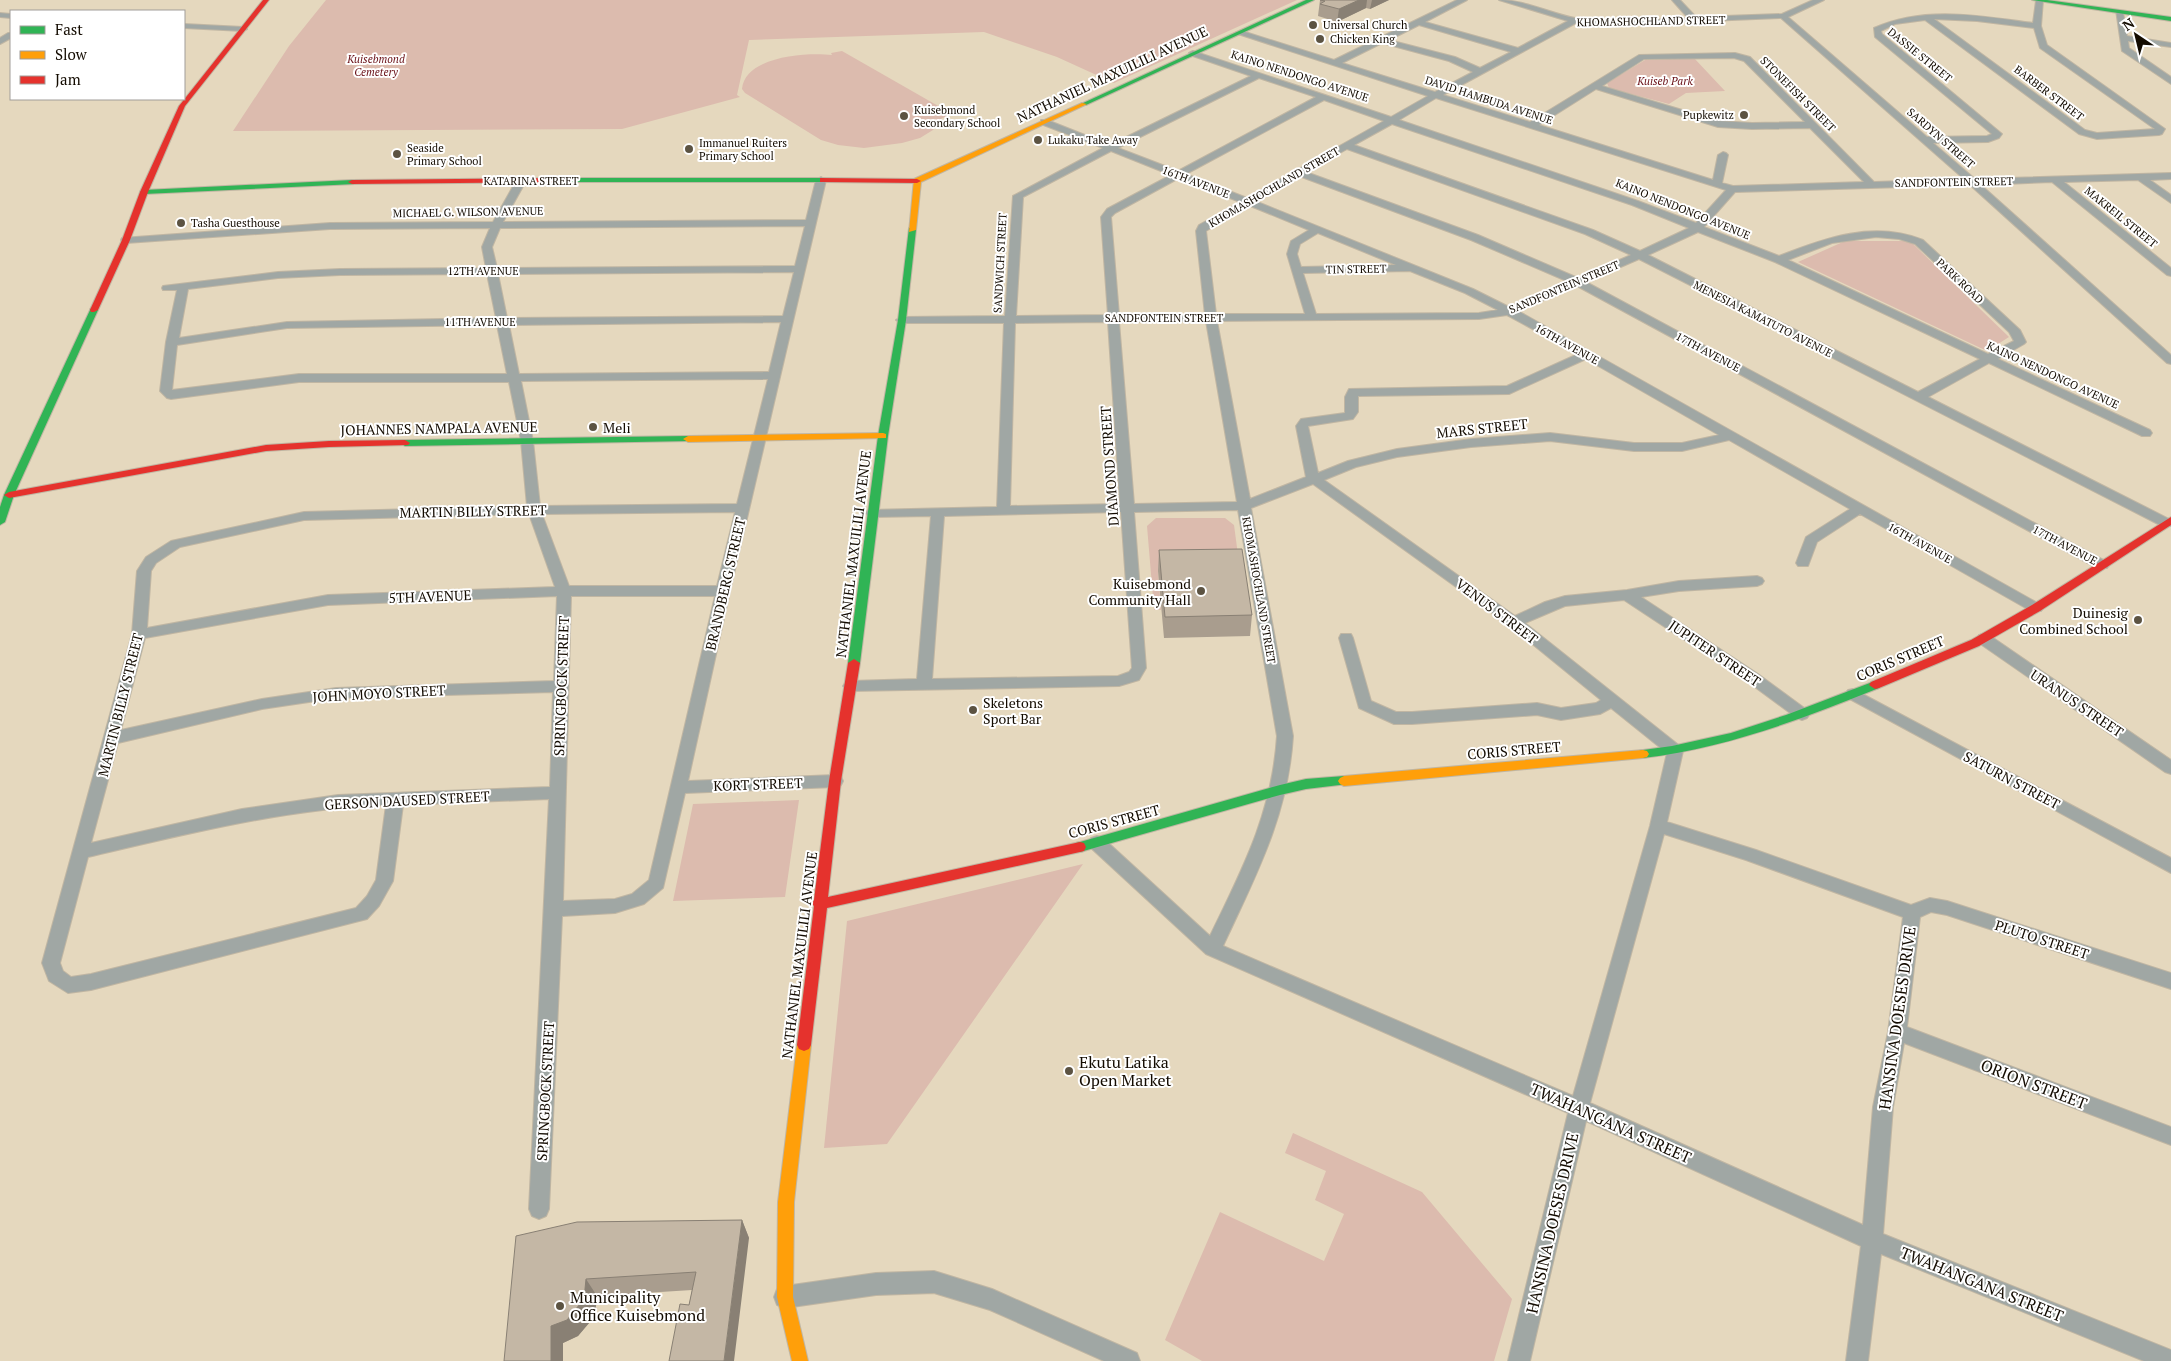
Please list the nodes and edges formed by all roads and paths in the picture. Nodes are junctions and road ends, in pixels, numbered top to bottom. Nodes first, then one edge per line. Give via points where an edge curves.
1 (266, 0) edge
2 (1312, 0) edge
3 (1463, 0) edge
4 (1503, 0) edge
5 (1676, 0) edge
6 (1820, 0) edge
7 (2035, 0) edge
8 (2040, 1) edge
9 (2119, 12) junction
10 (1783, 16) junction
11 (1928, 18) junction
12 (2171, 19) edge
13 (1694, 20) junction
14 (1575, 21) junction
15 (1418, 22) junction
16 (185, 26) edge
17 (2037, 26) junction
18 (244, 29) junction
19 (1239, 33) junction
20 (2123, 38) junction
21 (1381, 40) junction
22 (2171, 45) edge
23 (1518, 51) junction
24 (1193, 53) junction
25 (1335, 63) junction
26 (1479, 71) junction
27 (1259, 75) junction
28 (2171, 82) edge
29 (1594, 86) junction
30 (1436, 95) junction
31 (1323, 97) junction
32 (1392, 120) junction
33 (1044, 122) junction
34 (1812, 124) junction
35 (1532, 125) junction
36 (1924, 140) junction
37 (1347, 146) junction
38 (1110, 148) junction
39 (1723, 155) dead end
40 (1299, 172) junction
41 (1176, 174) junction
42 (2171, 176) edge
43 (2140, 177) junction
44 (821, 180) junction
45 (2055, 180) junction
46 (521, 181) junction
47 (917, 181) junction
48 (1973, 182) junction
49 (1717, 184) junction
50 (1871, 184) junction
51 (1732, 189) junction
52 (144, 192) junction
53 (2171, 200) edge
54 (1249, 201) junction
55 (810, 223) junction
56 (497, 224) junction
57 (1697, 228) junction
58 (1317, 229) junction
59 (126, 240) junction
60 (1639, 255) junction
61 (1779, 260) junction
62 (1413, 268) junction
63 (800, 269) junction
64 (1299, 270) junction
65 (491, 271) junction
66 (2171, 273) edge
67 (1578, 282) junction
68 (184, 286) junction
69 (166, 288) dead end
70 (1509, 311) junction
71 (1311, 317) junction
72 (1112, 318) junction
73 (1211, 318) junction
74 (789, 319) junction
75 (1010, 319) junction
76 (902, 320) junction
77 (501, 322) junction
78 (172, 342) junction
79 (1586, 355) junction
80 (1989, 359) junction
81 (2171, 361) edge
82 (774, 375) junction
83 (515, 378) junction
84 (1918, 397) junction
85 (2146, 433) dead end
86 (884, 436) junction
87 (1730, 436) junction
88 (761, 438) junction
89 (527, 441) junction
90 (1313, 478) junction
91 (5, 496) edge
92 (1244, 506) junction
93 (743, 508) junction
94 (1126, 509) junction
95 (1859, 509) junction
96 (534, 510) junction
97 (1003, 512) junction
98 (873, 513) junction
99 (938, 513) junction
100 (2169, 521) edge
101 (0, 522) edge
102 (1803, 562) dead end
103 (2102, 565) junction
104 (1756, 580) dead end
105 (564, 591) junction
106 (723, 591) junction
107 (1627, 595) junction
108 (2036, 608) junction
109 (1514, 622) junction
110 (139, 634) junction
111 (1346, 638) dead end
112 (1984, 639) junction
113 (924, 685) junction
114 (560, 686) junction
115 (851, 686) junction
116 (1853, 694) junction
117 (1612, 699) junction
118 (1802, 714) junction
119 (113, 738) junction
120 (1675, 751) junction
121 (2171, 768) edge
122 (835, 782) junction
123 (680, 787) junction
124 (1280, 790) junction
125 (557, 793) junction
126 (395, 800) junction
127 (1658, 826) junction
128 (1097, 843) junction
129 (81, 852) junction
130 (2171, 866) edge
131 (819, 904) junction
132 (554, 909) junction
133 (1912, 913) junction
134 (1212, 949) junction
135 (2171, 981) edge
136 (1897, 1032) junction
137 (1579, 1108) junction
138 (2171, 1136) edge
139 (538, 1209) dead end
140 (1872, 1240) junction
141 (786, 1297) junction
142 (793, 1356) edge
143 (1129, 1361) edge
144 (1518, 1361) edge
145 (1857, 1361) edge
146 (2171, 1361) edge

1 - 18 street
2 - 19 street, NATHANIEL MAXUILILI AVENUE
3 - 15 street
4 - 14 street
5 - 13 street
6 - 10 street, KHOMASHOCHLAND STREET
7 - 8 street
8 - 9 street
8 - 17 street, BARBER STREET
9 - 12 street
9 - 20 street
10 - 13 street, KHOMASHOCHLAND STREET
10 - 36 street, SARDYN STREET
11 - 17 street, DASSIE STREET via 1970,17
11 - 17 street, BARBER STREET via 2082,132 2098,136 2160,131 2043,46
11 - 36 street, DASSIE STREET via 1900,19 1877,30 1877,33 1996,136
13 - 14 street, KHOMASHOCHLAND STREET
14 - 23 street, KHOMASHOCHLAND STREET
15 - 21 street
15 - 23 street
16 - 18 street
18 - 52 street via 182,106
19 - 24 street, NATHANIEL MAXUILILI AVENUE
19 - 25 street, DAVID HAMBUDA AVENUE
20 - 22 street
20 - 28 street via 2128,52
21 - 25 street
21 - 26 street via 1452,59
23 - 26 street, KHOMASHOCHLAND STREET
24 - 27 street, KAINO NENDONGO AVENUE
24 - 33 street, NATHANIEL MAXUILILI AVENUE
25 - 30 street, DAVID HAMBUDA AVENUE
26 - 30 street, KHOMASHOCHLAND STREET
27 - 31 street, KAINO NENDONGO AVENUE
27 - 38 street, SANDWICH STREET
29 - 34 street via 1718,124
29 - 34 street, STONEFISH STREET via 1642,57 1735,54 1747,59
29 - 35 street, STONEFISH STREET
30 - 32 street, KHOMASHOCHLAND STREET
30 - 35 street, DAVID HAMBUDA AVENUE
31 - 32 street, KAINO NENDONGO AVENUE
31 - 41 street, DIAMOND STREET
32 - 37 street, KHOMASHOCHLAND STREET
32 - 57 street, KAINO NENDONGO AVENUE via 1618,196
33 - 38 street, 16TH AVENUE
33 - 47 street, NATHANIEL MAXUILILI AVENUE
34 - 50 street, STONEFISH STREET
35 - 49 street, DAVID HAMBUDA AVENUE
36 - 48 street, SARDYN STREET
37 - 40 street, KHOMASHOCHLAND STREET
37 - 60 street, MENESIA KAMATUTO AVENUE via 1589,232
38 - 41 street, 16TH AVENUE
38 - 75 street, SANDWICH STREET via 1018,196
39 - 49 street
40 - 54 street, KHOMASHOCHLAND STREET
40 - 67 street, 17TH AVENUE via 1489,243
41 - 54 street, 16TH AVENUE
41 - 72 street, DIAMOND STREET via 1110,211 1106,217
42 - 43 street, SANDFONTEIN STREET
43 - 45 street, SANDFONTEIN STREET
43 - 53 street
44 - 46 street, KATARINA STREET
44 - 47 street, KATARINA STREET
44 - 55 street, BRANDBERG STREET
45 - 48 street, SANDFONTEIN STREET
45 - 66 street, MAKREIL STREET
46 - 52 street, KATARINA STREET via 323,182
46 - 56 street, SPRINGBOCK STREET
47 - 76 street, NATHANIEL MAXUILILI AVENUE
48 - 50 street, SANDFONTEIN STREET
48 - 81 street, SARDYN STREET
49 - 51 street, DAVID HAMBUDA AVENUE
50 - 51 street, SANDFONTEIN STREET
51 - 57 street, SANDFONTEIN STREET
52 - 59 street
54 - 58 street, 16TH AVENUE
54 - 73 street, KHOMASHOCHLAND STREET via 1201,231
55 - 56 street, MICHAEL G. WILSON AVENUE
55 - 63 street, BRANDBERG STREET
56 - 59 street, MICHAEL G. WILSON AVENUE via 330,226
56 - 65 street, SPRINGBOCK STREET via 487,247
57 - 60 street, SANDFONTEIN STREET
57 - 61 street, KAINO NENDONGO AVENUE
58 - 62 street, 16TH AVENUE
58 - 64 street via 1295,243 1292,254
59 - 91 street
60 - 67 street, SANDFONTEIN STREET
60 - 84 street, MENESIA KAMATUTO AVENUE
61 - 80 street, KAINO NENDONGO AVENUE
61 - 80 street, PARK ROAD via 1829,240 1909,237 1919,242 2014,330 2020,342
62 - 64 street, TIN STREET
62 - 70 street, 16TH AVENUE
63 - 65 street, 12TH AVENUE
63 - 74 street, BRANDBERG STREET
64 - 71 street
65 - 68 street, 12TH AVENUE via 278,275
65 - 77 street, SPRINGBOCK STREET
67 - 70 street, SANDFONTEIN STREET
67 - 103 street, 17TH AVENUE
68 - 69 street, 12TH AVENUE
68 - 78 street
70 - 71 street, SANDFONTEIN STREET via 1479,316
70 - 79 street, 16TH AVENUE
71 - 73 street, SANDFONTEIN STREET
72 - 73 street, SANDFONTEIN STREET
72 - 75 street, SANDFONTEIN STREET
72 - 94 street, DIAMOND STREET via 1121,405
73 - 92 street, KHOMASHOCHLAND STREET
74 - 77 street, 11TH AVENUE
74 - 82 street, BRANDBERG STREET
75 - 76 street, SANDFONTEIN STREET
75 - 97 street, SANDWICH STREET
76 - 86 street, NATHANIEL MAXUILILI AVENUE
77 - 78 street, 11TH AVENUE via 287,325
77 - 83 street, SPRINGBOCK STREET
78 - 83 street via 166,391 171,395 298,378
79 - 87 street, 16TH AVENUE
79 - 90 street via 1509,390 1353,392 1349,416 1311,420 1302,426
80 - 84 street, PARK ROAD
80 - 85 street, KAINO NENDONGO AVENUE
82 - 83 street
82 - 88 street, BRANDBERG STREET
83 - 89 street, SPRINGBOCK STREET
84 - 100 street, MENESIA KAMATUTO AVENUE
86 - 88 street, JOHANNES NAMPALA AVENUE
86 - 98 street, NATHANIEL MAXUILILI AVENUE
87 - 90 street, MARS STREET via 1682,447 1660,448 1550,437 1471,443 1397,453
87 - 95 street, 16TH AVENUE
88 - 89 street, JOHANNES NAMPALA AVENUE
88 - 93 street, BRANDBERG STREET
89 - 91 street, JOHANNES NAMPALA AVENUE via 266,448
89 - 96 street, SPRINGBOCK STREET
90 - 92 street, MARS STREET
90 - 109 street, VENUS STREET
91 - 101 street
92 - 94 street
92 - 124 street, KHOMASHOCHLAND STREET via 1285,736
93 - 96 street, MARTIN BILLY STREET
93 - 106 street, BRANDBERG STREET
94 - 97 street
94 - 113 street, DIAMOND STREET via 1139,668 1134,676 1119,681
95 - 102 street via 1811,540
95 - 108 street, 16TH AVENUE
96 - 105 street, SPRINGBOCK STREET
96 - 110 street, MARTIN BILLY STREET via 304,516 176,544 151,560 144,571
97 - 99 street
98 - 99 street
98 - 115 street, NATHANIEL MAXUILILI AVENUE
99 - 113 street
100 - 103 street, CORIS STREET
103 - 108 street, CORIS STREET
104 - 107 street via 1679,586
105 - 106 street, 5TH AVENUE
105 - 110 street, 5TH AVENUE via 328,600
105 - 114 street, SPRINGBOCK STREET
106 - 123 street, BRANDBERG STREET
107 - 109 street via 1556,603
107 - 118 street, JUPITER STREET
108 - 112 street, CORIS STREET
109 - 117 street, VENUS STREET
110 - 119 street, MARTIN BILLY STREET
111 - 117 street via 1364,704 1394,718 1537,709 1568,714 1600,708
112 - 116 street, CORIS STREET
112 - 121 street, URANUS STREET
113 - 115 street, DIAMOND STREET
114 - 119 street, JOHN MOYO STREET via 336,693 262,704
114 - 125 street, SPRINGBOCK STREET
115 - 122 street, NATHANIEL MAXUILILI AVENUE
116 - 118 street, CORIS STREET
116 - 130 street, SATURN STREET
117 - 120 street, VENUS STREET
118 - 120 street, CORIS STREET
119 - 129 street, MARTIN BILLY STREET
120 - 124 street, CORIS STREET via 1316,783
120 - 127 street, HANSINA DOESES DRIVE
122 - 123 street, KORT STREET
122 - 131 street, NATHANIEL MAXUILILI AVENUE
123 - 132 street, BRANDBERG STREET via 657,883 638,899 614,906
124 - 128 street, CORIS STREET
124 - 134 street via 1259,851
125 - 126 street, GERSON DAUSED STREET
125 - 132 street, SPRINGBOCK STREET
126 - 129 street, GERSON DAUSED STREET via 338,801 242,816
126 - 129 street, MARTIN BILLY STREET via 384,881 373,902 361,914 91,982 68,985 55,976 51,963
127 - 133 street, HANSINA DOESES DRIVE
127 - 137 street, HANSINA DOESES DRIVE
128 - 131 street, CORIS STREET
128 - 134 street, TWAHANGANA STREET
131 - 141 street, NATHANIEL MAXUILILI AVENUE via 786,1202
132 - 139 street, SPRINGBOCK STREET
133 - 135 street, PLUTO STREET via 1930,905 1947,908
133 - 136 street, HANSINA DOESES DRIVE
134 - 137 street, TWAHANGANA STREET
136 - 138 street, ORION STREET
136 - 140 street, HANSINA DOESES DRIVE via 1883,1107
137 - 140 street, TWAHANGANA STREET
137 - 144 street, HANSINA DOESES DRIVE
140 - 145 street, HANSINA DOESES DRIVE
140 - 146 street, TWAHANGANA STREET
141 - 142 street, NATHANIEL MAXUILILI AVENUE
141 - 143 street via 876,1284 934,1282 992,1300

